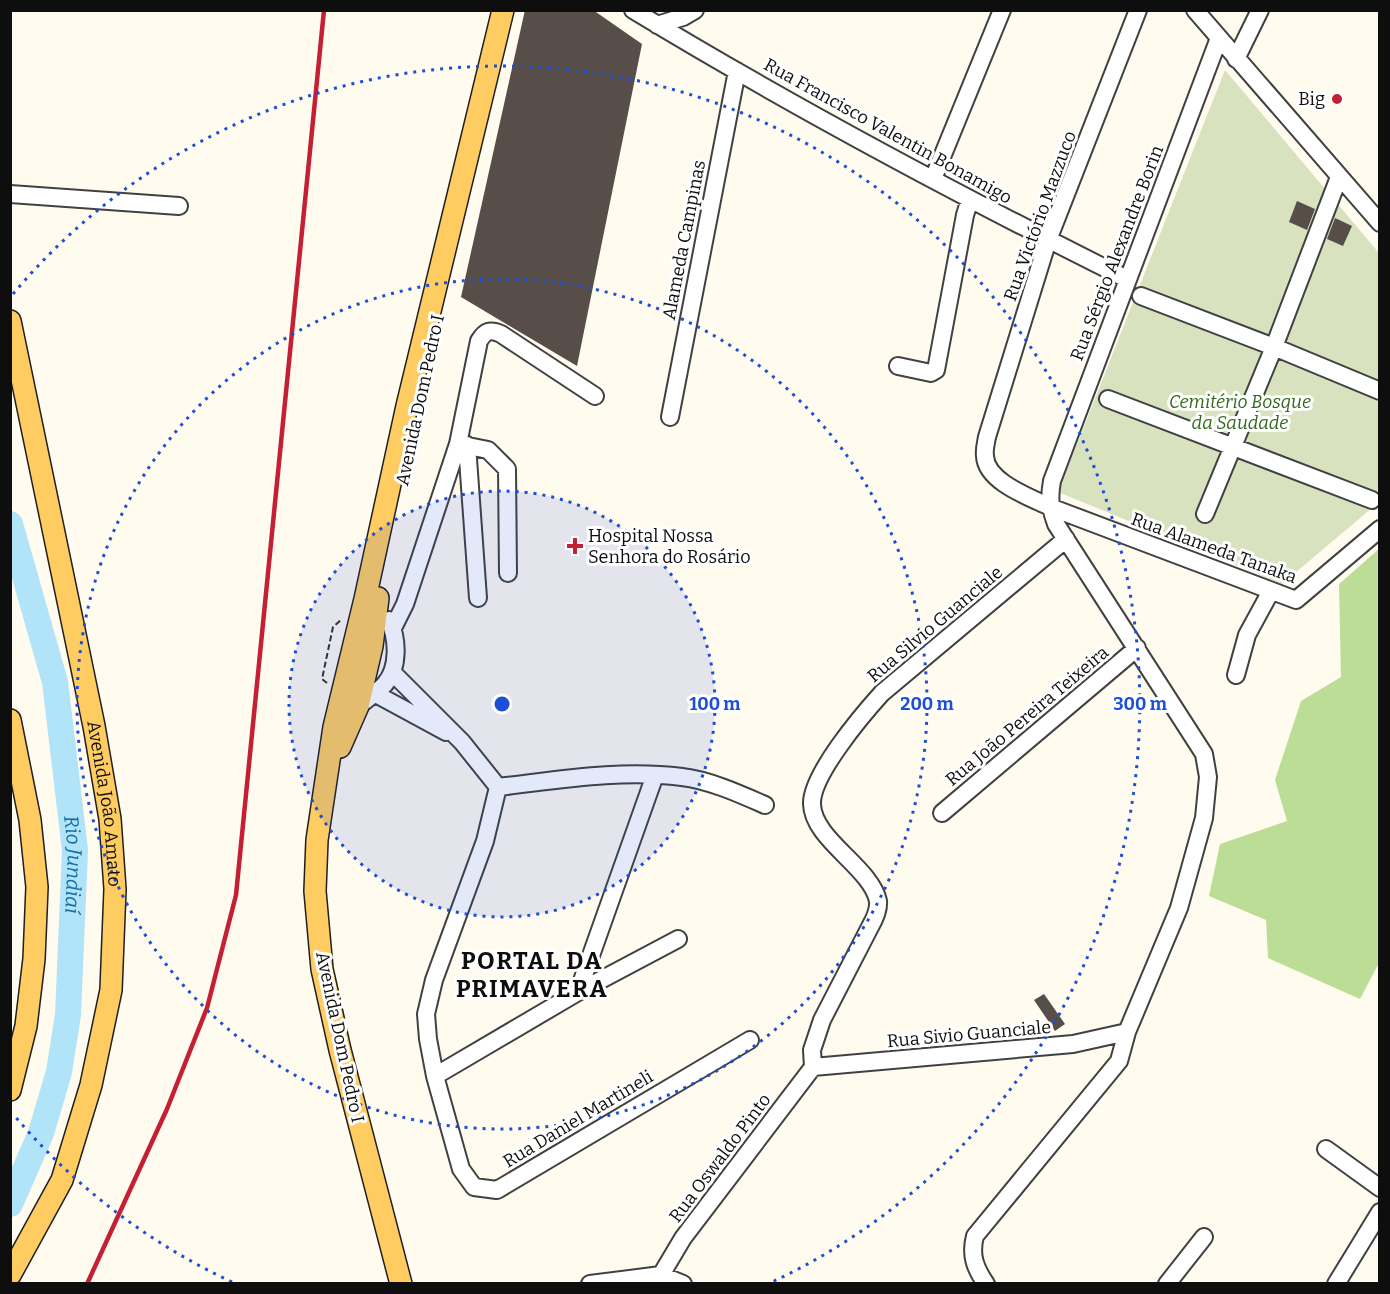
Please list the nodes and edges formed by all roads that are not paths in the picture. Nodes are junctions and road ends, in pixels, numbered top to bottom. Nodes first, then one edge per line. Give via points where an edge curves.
1 (503, 10) edge
2 (514, 10) edge
3 (633, 10) edge
4 (695, 10) edge
5 (1138, 10) edge
6 (1195, 10) edge
7 (1260, 10) edge
8 (1000, 12) edge
9 (657, 25) junction
10 (1219, 38) junction
11 (1236, 59) junction
12 (737, 71) junction
13 (1339, 177) junction
14 (933, 179) junction
15 (10, 194) edge
16 (970, 199) junction
17 (179, 206) dead end
18 (1380, 223) edge
19 (1048, 240) junction
20 (1127, 279) junction
21 (1141, 296) dead end
22 (10, 321) edge
23 (1274, 347) junction
24 (898, 366) dead end
25 (1380, 391) edge
26 (595, 396) dead end
27 (1108, 399) dead end
28 (670, 417) dead end
29 (463, 445) junction
30 (1233, 446) junction
31 (1372, 500) dead end
32 (1050, 507) junction
33 (1206, 514) dead end
34 (1380, 529) edge
35 (1066, 539) junction
36 (508, 573) dead end
37 (1271, 591) junction
38 (372, 596) junction
39 (478, 598) dead end
40 (393, 628) junction
41 (1137, 648) junction
42 (393, 673) junction
43 (1236, 675) dead end
44 (366, 700) junction
45 (10, 720) edge
46 (334, 727) junction
47 (462, 742) junction
48 (656, 775) junction
49 (324, 787) junction
50 (498, 787) junction
51 (765, 805) dead end
52 (942, 813) dead end
53 (678, 939) dead end
54 (578, 992) junction
55 (1127, 1032) junction
56 (750, 1040) dead end
57 (813, 1068) junction
58 (435, 1076) junction
59 (10, 1090) edge
60 (1326, 1149) dead end
61 (1380, 1188) edge
62 (1380, 1212) edge
63 (1204, 1237) dead end
64 (10, 1275) edge
65 (661, 1275) junction
66 (401, 1284) edge
67 (590, 1284) edge
68 (683, 1284) edge
69 (986, 1284) edge
70 (1167, 1284) edge
71 (1336, 1284) edge

1 - 38 main road, Avenida Dom Pedro I via 407,406
2 - 38 main road, Avenida Dom Pedro I
3 - 9 street, Rua Francisco Valentin Bonamigo
4 - 9 street
5 - 19 street, Rua Victório Mazzuco
6 - 10 street
7 - 11 street
8 - 14 street
9 - 12 street, Rua Francisco Valentin Bonamigo
10 - 11 street
10 - 20 street, Rua Sérgio Alexandre Borin
11 - 13 street
12 - 14 street, Rua Francisco Valentin Bonamigo
12 - 28 street, Alameda Campinas
13 - 18 street
13 - 23 street
14 - 16 street, Rua Francisco Valentin Bonamigo
15 - 17 street
16 - 19 street, Rua Francisco Valentin Bonamigo
16 - 24 street via 936,370 931,373
19 - 20 street, Rua Francisco Valentin Bonamigo
19 - 32 street, Rua Victório Mazzuco via 987,437 984,458 993,475
20 - 32 street, Rua Sérgio Alexandre Borin via 1052,481
21 - 23 street
22 - 64 main road, Avenida João Amato via 94,726 110,819 115,889 111,990 92,1085 62,1180
23 - 25 street
23 - 30 street
26 - 29 street via 501,334 487,332 479,341
27 - 30 street
29 - 36 street via 488,450 507,469
29 - 39 street
29 - 40 street
30 - 31 street
30 - 33 street
32 - 35 street
32 - 37 street, Rua Alameda Tanaka
34 - 37 street, Rua Alameda Tanaka via 1296,600
35 - 41 street
35 - 57 street, Rua Silvio Guanciale via 882,693 859,719 816,786 812,804 816,820 870,885 878,902 870,927 822,1020 812,1050
37 - 43 street via 1247,635
38 - 40 street
38 - 44 main road, Avenida Dom Pedro I
38 - 46 main road, Avenida Dom Pedro I
40 - 42 street
41 - 52 street, Rua João Pereira Teixeira
41 - 55 street via 1204,754 1208,777 1204,818 1179,908
42 - 44 street
42 - 47 street
44 - 46 street
44 - 47 street
44 - 49 main road, Avenida Dom Pedro I
45 - 59 main road via 30,820 37,887 26,1026
46 - 49 main road, Avenida Dom Pedro I
47 - 50 street
48 - 50 street via 614,774
48 - 51 street via 684,777
48 - 54 street
49 - 66 main road, Avenida Dom Pedro I via 315,891 322,969
50 - 58 street, Rua Daniel Martineli via 485,841 434,980 426,1014
53 - 54 street
54 - 58 street
55 - 57 street, Rua Sivio Guanciale via 1073,1044
55 - 69 street via 1119,1061 975,1236 972,1256
56 - 58 street, Rua Daniel Martineli via 497,1190 474,1187 461,1169
57 - 65 street, Rua Oswaldo Pinto via 683,1238
60 - 61 street
62 - 71 street
63 - 70 street
65 - 67 street
65 - 68 street

